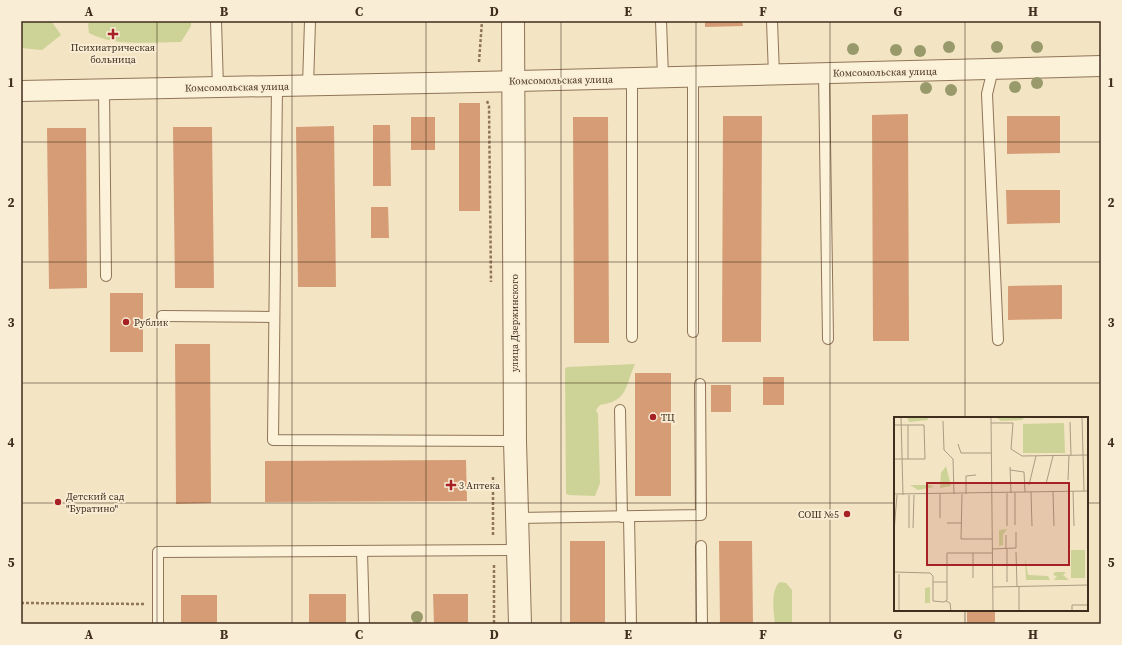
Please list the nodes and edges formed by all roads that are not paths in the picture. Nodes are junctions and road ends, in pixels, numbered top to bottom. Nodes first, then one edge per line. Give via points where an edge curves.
1 (216, 21) edge
2 (310, 21) edge
3 (513, 21) edge
4 (661, 21) edge
5 (772, 21) edge
6 (1101, 66) edge
7 (993, 69) junction
8 (824, 74) junction
9 (774, 75) junction
10 (663, 77) junction
11 (693, 77) junction
12 (632, 78) junction
13 (513, 81) junction
14 (277, 86) junction
15 (308, 86) junction
16 (218, 88) junction
17 (104, 90) junction
18 (21, 91) edge
19 (106, 276) dead end
20 (162, 316) dead end
21 (274, 317) junction
22 (693, 332) dead end
23 (632, 337) dead end
24 (828, 339) dead end
25 (998, 340) dead end
26 (700, 384) dead end
27 (620, 410) dead end
28 (515, 441) junction
29 (626, 517) junction
30 (517, 518) junction
31 (701, 546) dead end
32 (518, 550) junction
33 (362, 551) junction
34 (158, 624) edge
35 (364, 624) edge
36 (520, 624) edge
37 (631, 624) edge
38 (702, 624) edge

1 - 16 lane
2 - 15 lane
3 - 13 street, улица Дзержинского
4 - 10 lane
5 - 9 lane
6 - 7 street, Комсомольская улица
7 - 8 street, Комсомольская улица
7 - 25 lane via 987,94
8 - 9 street, Комсомольская улица
8 - 24 lane
9 - 11 street, Комсомольская улица
10 - 11 street, Комсомольская улица
10 - 12 street, Комсомольская улица
11 - 22 lane
12 - 13 street, Комсомольская улица
12 - 23 lane
13 - 15 street, Комсомольская улица
13 - 28 street, улица Дзержинского
14 - 15 street, Комсомольская улица
14 - 16 street, Комсомольская улица
14 - 21 lane
16 - 17 street, Комсомольская улица
17 - 18 street, Комсомольская улица
17 - 19 lane
20 - 21 lane
21 - 28 lane via 273,440
26 - 29 lane via 701,515
27 - 29 lane
28 - 30 street, улица Дзержинского
29 - 30 lane
29 - 37 lane
30 - 32 street, улица Дзержинского
31 - 38 lane
32 - 33 lane
32 - 36 street, улица Дзержинского
33 - 34 lane via 158,552
33 - 35 lane

